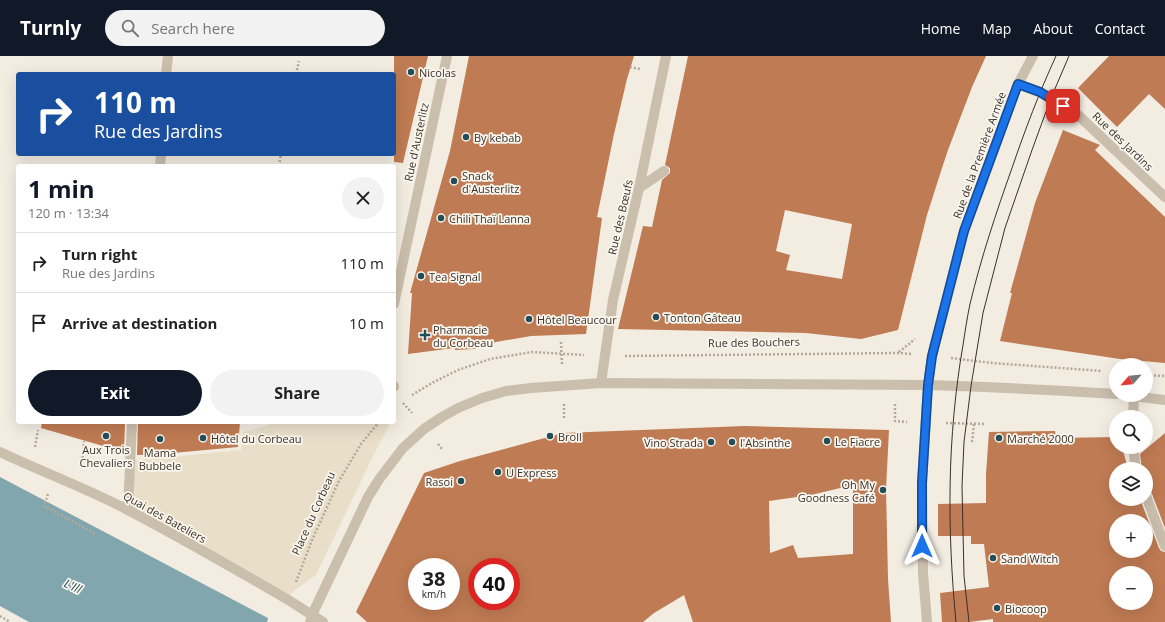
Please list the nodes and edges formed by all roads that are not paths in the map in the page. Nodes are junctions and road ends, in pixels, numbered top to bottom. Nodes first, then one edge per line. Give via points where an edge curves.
1 (168, 56) edge
2 (447, 56) edge
3 (666, 56) edge
4 (1033, 56) edge
5 (166, 72) edge
6 (1018, 84) junction
7 (664, 171) dead end
8 (639, 188) junction
9 (1165, 198) edge
10 (396, 295) edge
11 (601, 383) junction
12 (928, 385) junction
13 (1109, 394) edge
14 (1153, 398) edge
15 (1165, 400) edge
16 (132, 424) edge
17 (0, 452) edge
18 (1150, 506) edge
19 (128, 510) junction
20 (1165, 546) edge
21 (311, 618) edge
22 (323, 622) edge
23 (927, 622) edge

1 - 5 street
2 - 10 street, Rue d'Austerlitz
3 - 8 street, Rue des Bœufs
4 - 6 street, Rue de la Première Armée
6 - 9 street, Rue des Jardins via 1045,95 1078,115
6 - 12 street, Rue de la Première Armée via 964,231 932,356
7 - 8 street
8 - 11 street, Rue des Bœufs via 613,300
11 - 12 street
11 - 21 street via 506,391 458,408 424,429 403,448 368,497
12 - 13 street
12 - 23 street, Rue de la Première Armée via 922,483 923,573
14 - 15 street
16 - 19 street
17 - 19 street, Quai des Bateliers
18 - 20 street
19 - 21 street, Quai des Bateliers via 290,601
21 - 22 street, Quai des Bateliers

